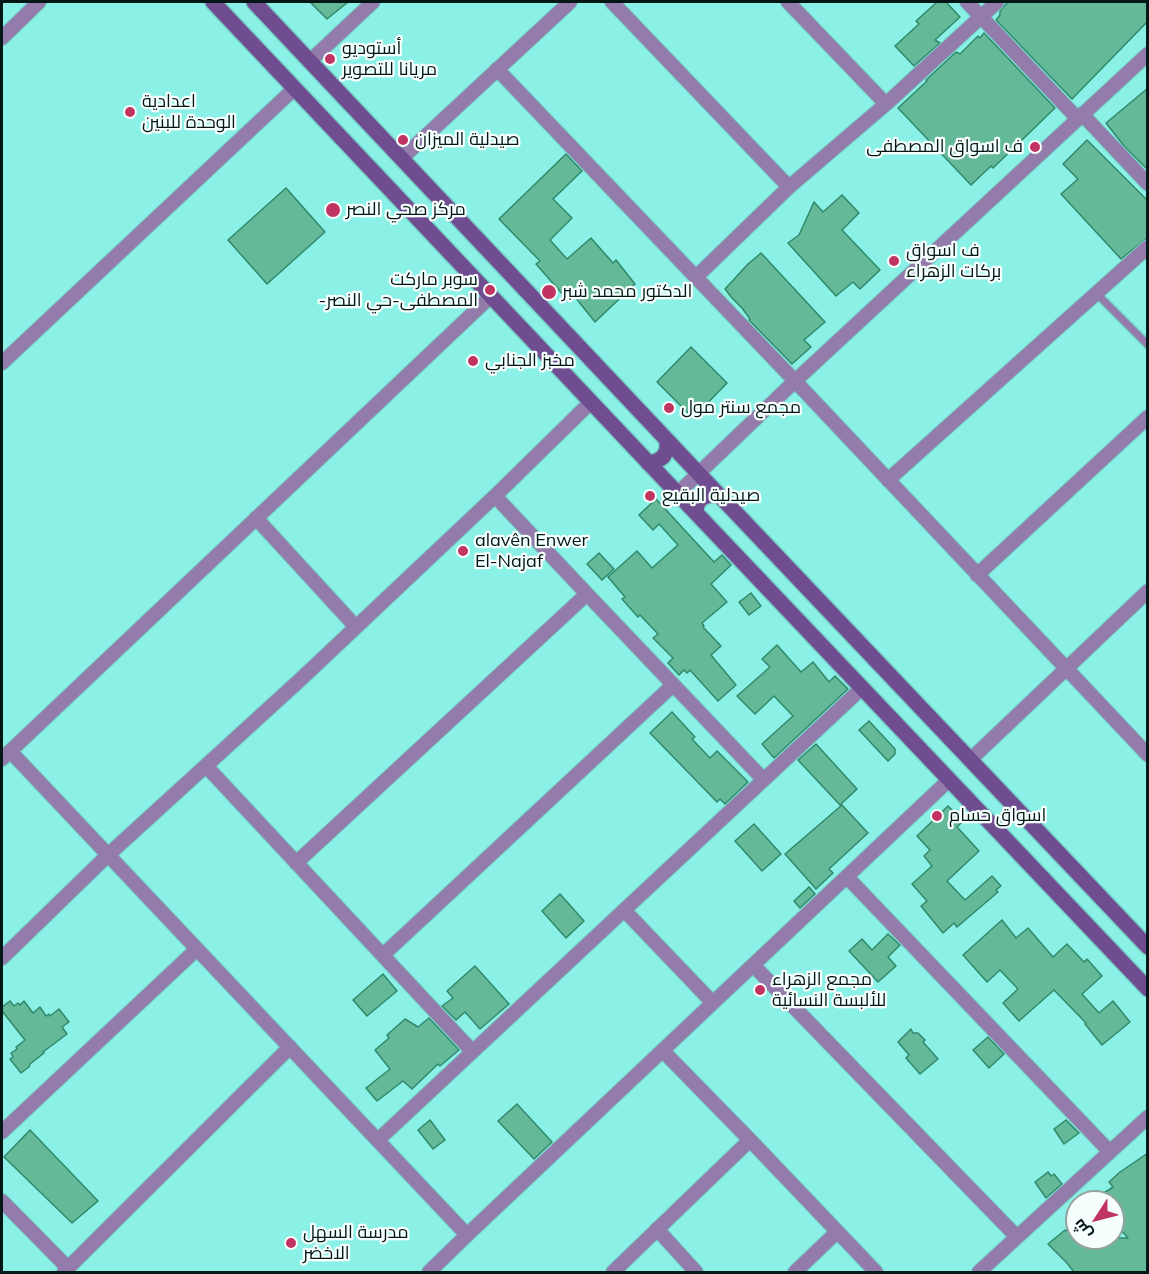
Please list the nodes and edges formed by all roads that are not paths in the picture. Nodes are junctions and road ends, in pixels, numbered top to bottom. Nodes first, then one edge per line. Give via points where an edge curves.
1 (213, 2) edge
2 (254, 2) edge
3 (372, 2) edge
4 (570, 2) edge
5 (612, 2) edge
6 (788, 2) edge
7 (967, 2) edge
8 (997, 2) edge
9 (32, 4) edge
10 (981, 16) junction
11 (2, 38) edge
12 (1148, 54) edge
13 (310, 61) junction
14 (497, 69) junction
15 (295, 88) junction
16 (886, 104) junction
17 (1080, 116) junction
18 (402, 158) junction
19 (1148, 184) edge
20 (789, 187) junction
21 (1148, 247) edge
22 (696, 277) junction
23 (1096, 293) junction
24 (491, 296) junction
25 (1148, 345) edge
26 (2, 363) edge
27 (795, 381) junction
28 (591, 402) junction
29 (1148, 417) edge
30 (667, 440) junction
31 (648, 463) junction
32 (699, 474) junction
33 (888, 480) junction
34 (677, 494) junction
35 (719, 495) junction
36 (495, 496) junction
37 (696, 513) junction
38 (256, 518) junction
39 (977, 575) junction
40 (1148, 591) edge
41 (587, 594) junction
42 (357, 627) junction
43 (1066, 669) junction
44 (673, 686) junction
45 (862, 688) junction
46 (6, 755) edge
47 (1148, 755) edge
48 (970, 760) junction
49 (206, 766) junction
50 (763, 779) junction
51 (949, 780) junction
52 (108, 855) junction
53 (296, 863) junction
54 (847, 877) junction
55 (624, 910) junction
56 (1148, 947) edge
57 (197, 949) junction
58 (382, 955) junction
59 (2, 958) edge
60 (753, 965) junction
61 (1145, 980) edge
62 (713, 1003) junction
63 (290, 1047) junction
64 (663, 1051) junction
65 (472, 1052) junction
66 (1148, 1117) edge
67 (2, 1132) edge
68 (378, 1140) junction
69 (750, 1140) junction
70 (1110, 1152) junction
71 (2, 1200) edge
72 (657, 1229) junction
73 (837, 1232) junction
74 (467, 1235) junction
75 (1017, 1237) junction
76 (66, 1270) edge
77 (429, 1272) edge
78 (613, 1272) edge
79 (696, 1272) edge
80 (795, 1272) edge
81 (876, 1272) edge
82 (979, 1272) edge

1 - 15 street
2 - 13 street
3 - 13 street
4 - 14 street
5 - 20 street
6 - 16 street
7 - 10 street
8 - 10 street
9 - 11 street
10 - 16 street
10 - 17 street
12 - 17 street
13 - 18 street
14 - 18 street
14 - 22 street
15 - 24 street
15 - 26 street
16 - 20 street
17 - 19 street
17 - 27 street
18 - 30 street
20 - 22 street
21 - 23 street
22 - 27 street
23 - 25 lane
23 - 33 street
24 - 28 street
24 - 38 street
27 - 32 street
27 - 33 street
28 - 31 street
28 - 36 street
29 - 39 street
30 - 31 street via 663,457
30 - 32 street
31 - 34 street
32 - 34 street
32 - 35 street
33 - 39 street
34 - 37 street
35 - 37 street via 702,498
35 - 48 street
36 - 41 street
36 - 42 street
37 - 45 street
38 - 42 street
38 - 46 street
39 - 43 street
40 - 43 street
41 - 44 street
41 - 53 street
42 - 49 street
43 - 47 street
43 - 48 street
44 - 50 street
44 - 58 street
45 - 50 street
45 - 51 street
46 - 52 street
48 - 56 street
49 - 52 street
49 - 53 street
50 - 55 street
51 - 54 street
51 - 61 street
52 - 57 street
52 - 59 street
53 - 58 street
54 - 60 street
54 - 70 street
55 - 62 street
55 - 65 street
57 - 63 street
57 - 67 street
58 - 65 street
60 - 62 street
60 - 75 street
62 - 64 street
63 - 68 street
63 - 76 street
64 - 69 street
64 - 74 street
65 - 68 street
66 - 70 street
68 - 74 street
69 - 72 street
69 - 73 street
70 - 75 street
71 - 76 street
72 - 78 street
72 - 79 street
73 - 80 street
73 - 81 street
74 - 77 street
75 - 82 street

